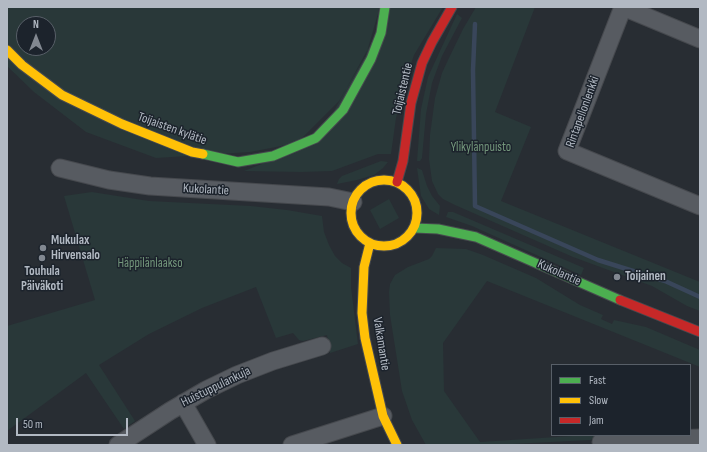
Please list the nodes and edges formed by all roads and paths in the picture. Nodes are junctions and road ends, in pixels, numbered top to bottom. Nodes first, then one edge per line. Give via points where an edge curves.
1 (385, 7) edge
2 (452, 7) edge
3 (623, 7) edge
4 (700, 39) edge
5 (7, 50) edge
6 (60, 168) dead end
7 (397, 182) junction
8 (353, 202) junction
9 (700, 206) edge
10 (414, 228) junction
11 (370, 243) junction
12 (700, 332) edge
13 (322, 346) dead end
14 (183, 403) junction
15 (383, 416) junction
16 (700, 438) edge
17 (601, 442) dead end
18 (118, 445) edge
19 (207, 445) edge
20 (292, 445) edge
21 (397, 445) edge

1 - 5 street, Toijaisten kylätie via 381,33 371,59 343,110 316,138 273,156 238,162 192,152 122,124 62,95 22,65
2 - 7 street, Toijaistentie via 422,63 411,103 403,161
3 - 4 street
3 - 9 street, Rintapellonlenkki via 567,151
6 - 8 street, Kukolantie via 109,180 150,186 330,197
7 - 8 street via 379,180 370,183 357,194
7 - 10 street via 409,191 416,205
8 - 11 street via 351,218 354,226 363,239
10 - 11 street via 409,235 395,244 378,246
10 - 12 street, Kukolantie via 438,229 476,237 624,302
11 - 15 street, Valkamantie via 364,267 362,313 371,370
13 - 14 street, Huistuppulankuja via 237,375
14 - 18 street, Huistuppulankuja
14 - 19 street
15 - 20 street
15 - 21 street, Valkamantie
16 - 17 street

